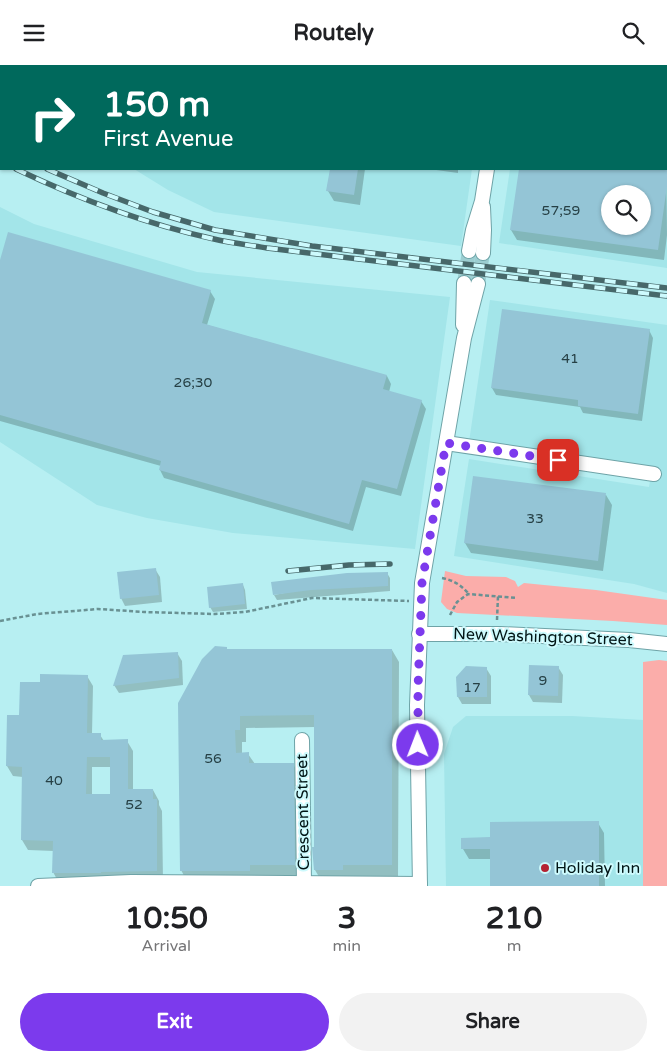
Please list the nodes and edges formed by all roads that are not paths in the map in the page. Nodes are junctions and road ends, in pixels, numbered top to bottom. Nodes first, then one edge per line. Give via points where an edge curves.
1 (487, 170) edge
2 (476, 252) tunnel mouth
3 (471, 283) tunnel mouth
4 (446, 443) junction
5 (654, 474) dead end
6 (419, 634) junction
7 (667, 644) edge
8 (302, 740) dead end
9 (131, 884) edge
10 (308, 884) edge
11 (420, 885) edge
12 (38, 886) edge
13 (49, 886) edge

1 - 2 street via 482,201 484,230
3 - 4 street
4 - 5 street
4 - 6 street via 426,555
6 - 7 street, New Washington Street via 500,634
6 - 11 street
8 - 10 street, Crescent Street
9 - 10 street
9 - 13 street
10 - 11 street
12 - 13 street

